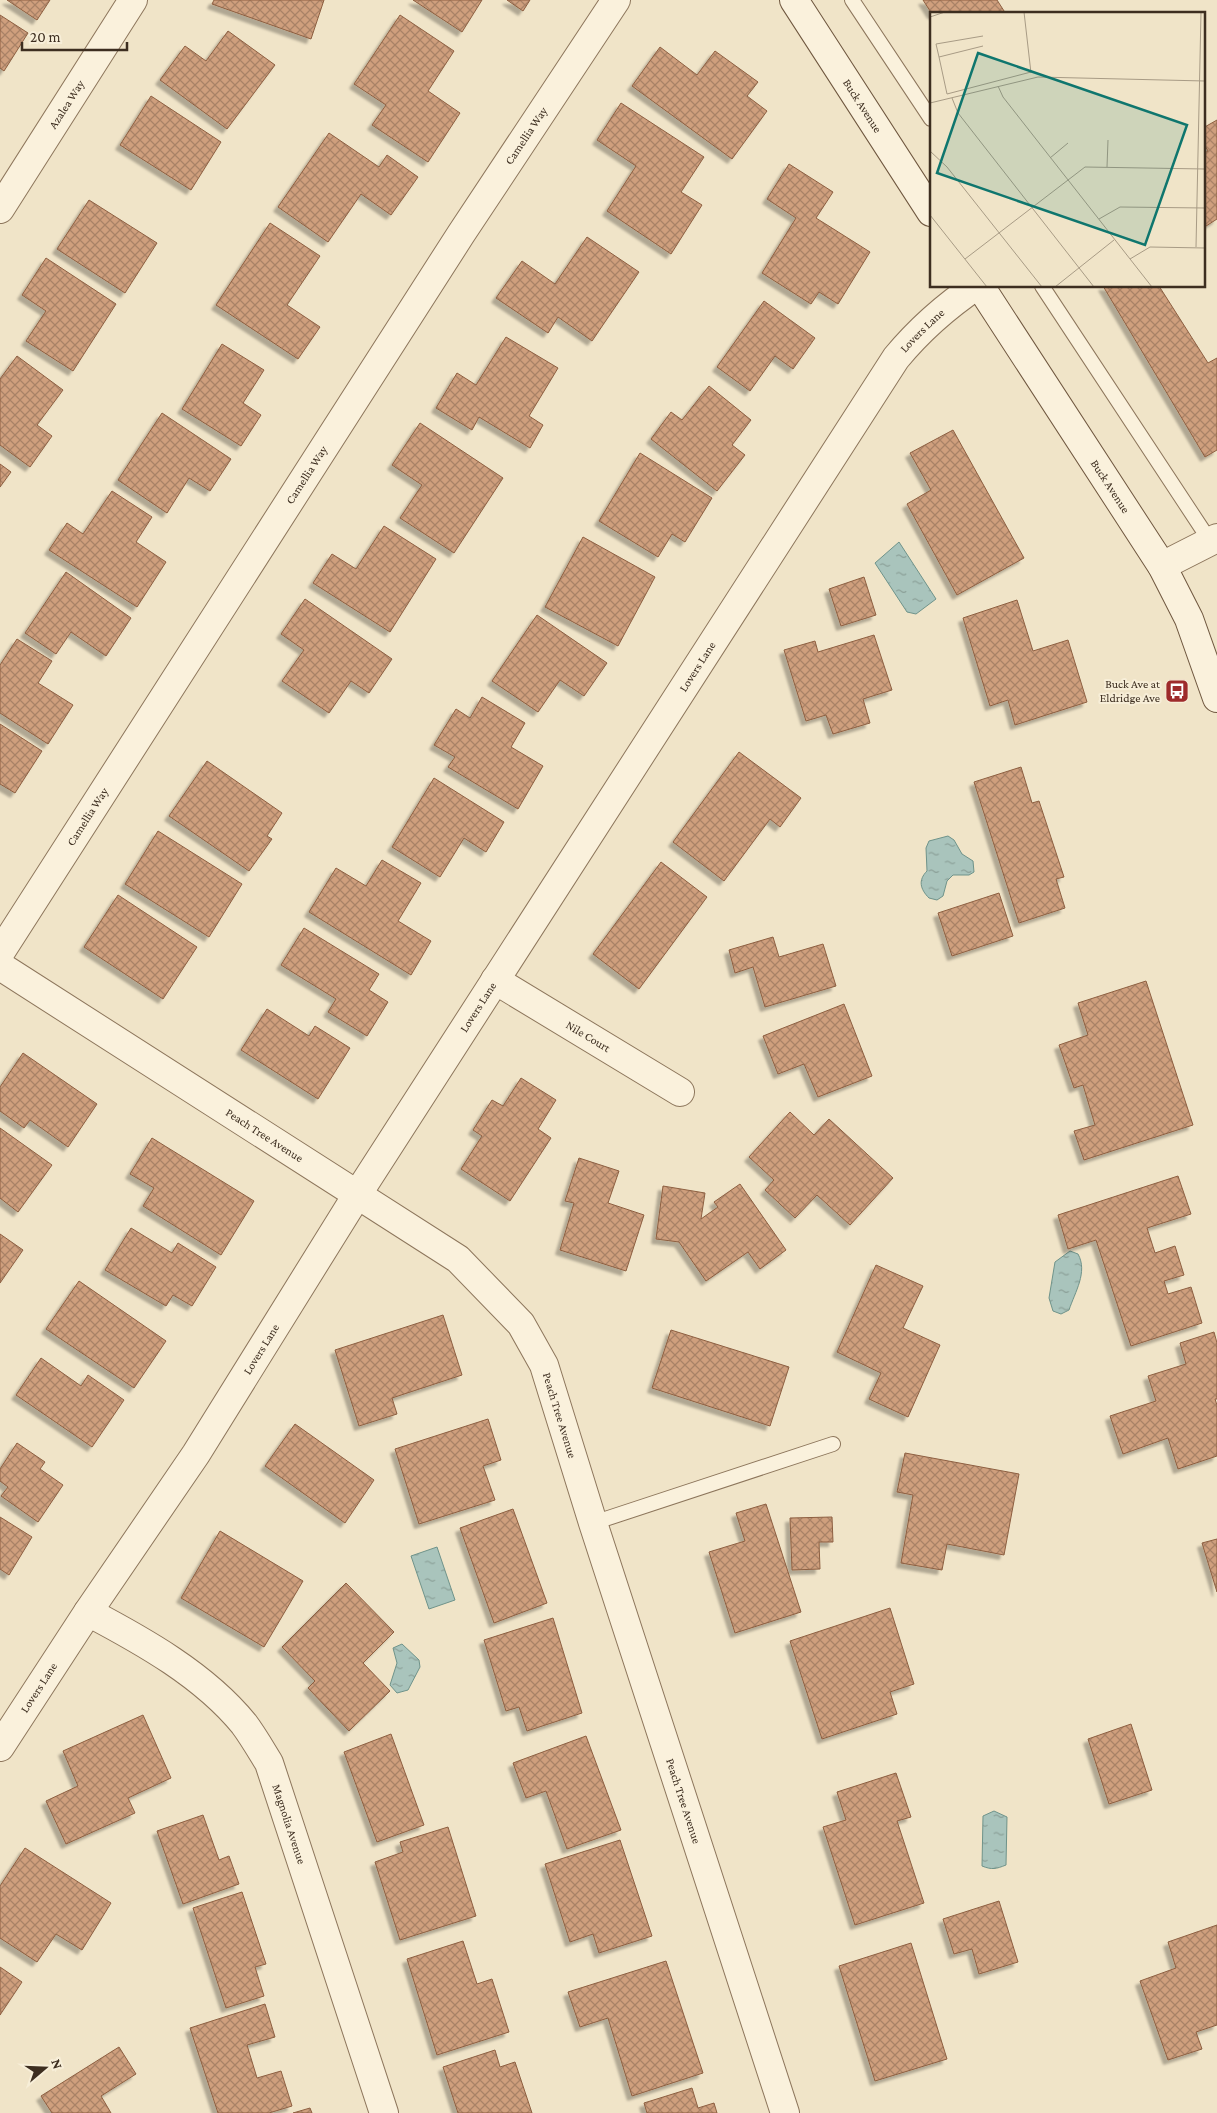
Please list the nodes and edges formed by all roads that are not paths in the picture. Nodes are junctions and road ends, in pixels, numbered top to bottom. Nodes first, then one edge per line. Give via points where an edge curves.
1 (132, 0) edge
2 (616, 0) edge
3 (794, 0) edge
4 (852, 0) edge
5 (930, 117) edge
6 (0, 209) edge
7 (930, 210) edge
8 (975, 288) edge
9 (979, 288) edge
10 (1043, 288) edge
11 (1214, 540) edge
12 (1162, 566) junction
13 (1217, 698) edge
14 (0, 953) edge
15 (0, 966) edge
16 (495, 980) junction
17 (680, 1092) dead end
18 (357, 1194) junction
19 (833, 1444) dead end
20 (593, 1523) junction
21 (88, 1612) junction
22 (0, 1746) edge
23 (384, 2113) edge
24 (785, 2113) edge

1 - 6 street, Azalea Way
2 - 14 street, Camellia Way via 461,234
3 - 7 street, Buck Avenue
4 - 5 lane
8 - 16 street, Lovers Lane via 931,319 896,358
9 - 12 street, Buck Avenue
10 - 11 lane
11 - 12 street
12 - 13 street, Buck Avenue via 1189,620
15 - 18 street, Peach Tree Avenue
16 - 17 street, Nile Court
16 - 18 street, Lovers Lane
18 - 20 street, Peach Tree Avenue via 458,1260 521,1324 544,1365
18 - 21 street, Lovers Lane via 196,1454
19 - 20 lane
20 - 24 street, Peach Tree Avenue
21 - 22 street, Lovers Lane
21 - 23 street, Magnolia Avenue via 129,1634 205,1684 244,1724 270,1762

